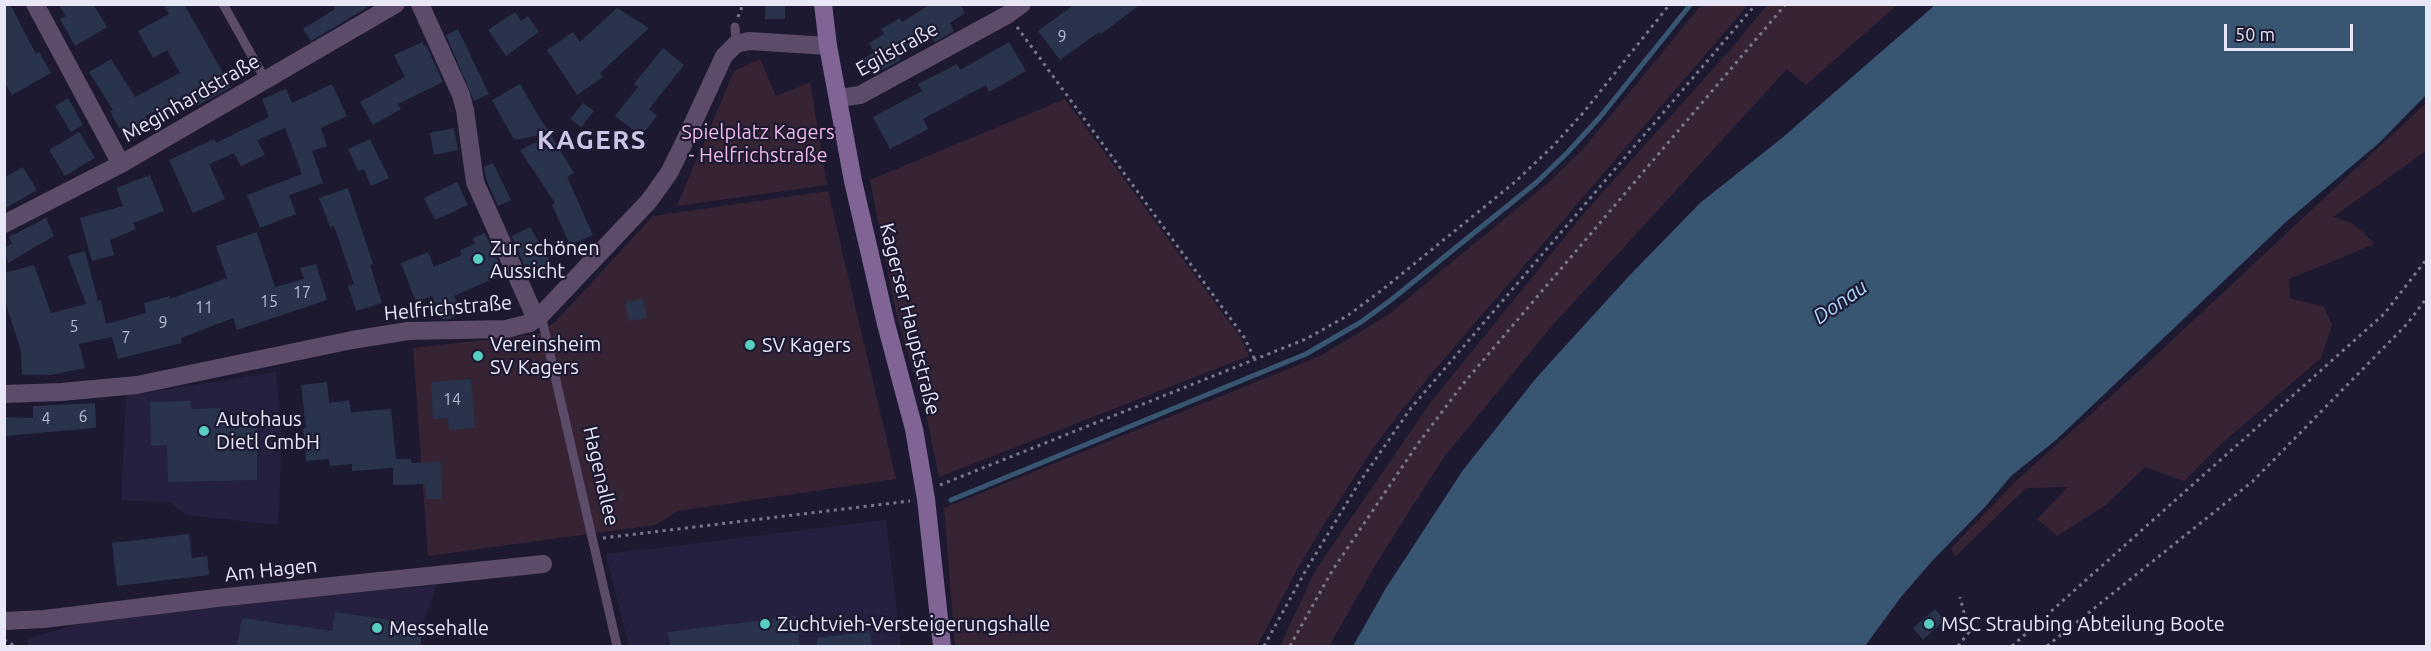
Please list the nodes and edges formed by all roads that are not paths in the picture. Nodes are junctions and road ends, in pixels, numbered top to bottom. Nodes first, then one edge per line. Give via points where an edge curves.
1 (35, 4) edge
2 (223, 4) edge
3 (396, 4) edge
4 (420, 4) edge
5 (823, 4) edge
6 (1009, 8) edge
7 (828, 46) junction
8 (266, 81) junction
9 (838, 98) junction
10 (121, 164) junction
11 (4, 224) edge
12 (539, 317) junction
13 (4, 394) edge
14 (543, 564) dead end
15 (4, 621) edge
16 (617, 646) edge
17 (942, 646) edge

1 - 10 street
2 - 8 lane
3 - 8 street, Meginhardstraße
4 - 12 street, Hagenallee via 461,95 475,182
5 - 7 street, Kagerser Hauptstraße
6 - 9 street, Egilstraße via 860,95
7 - 9 street, Kagerser Hauptstraße
7 - 12 street, Helfrichstraße via 749,41 735,35 669,173 649,201
8 - 10 street, Meginhardstraße
9 - 17 street, Kagerser Hauptstraße via 853,181 914,429 936,575
10 - 11 street, Meginhardstraße
12 - 13 street, Helfrichstraße via 506,329 408,332 352,340 137,385
12 - 16 lane, Hagenallee
14 - 15 street, Am Hagen

